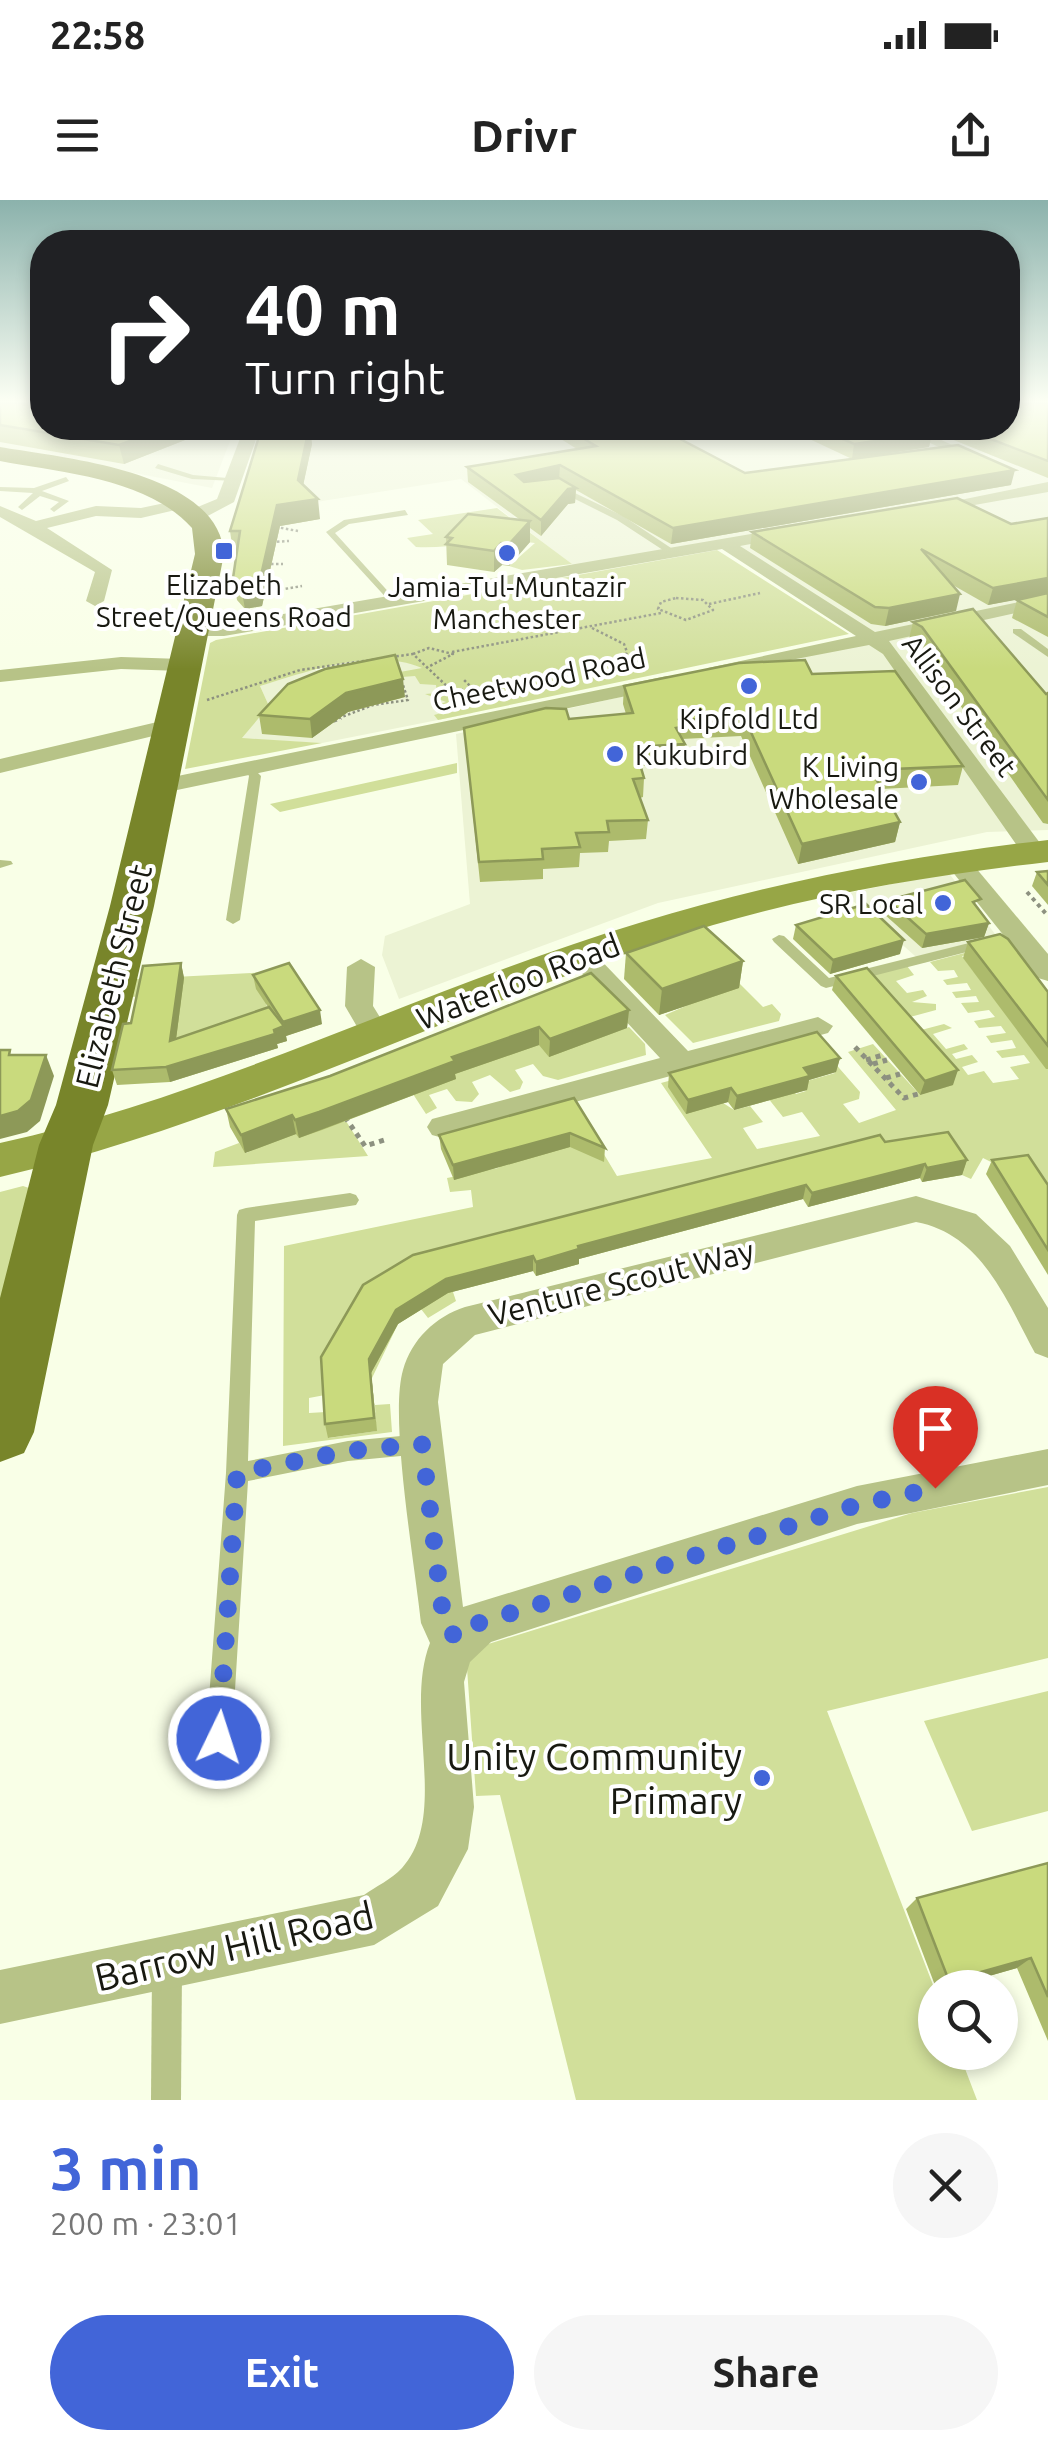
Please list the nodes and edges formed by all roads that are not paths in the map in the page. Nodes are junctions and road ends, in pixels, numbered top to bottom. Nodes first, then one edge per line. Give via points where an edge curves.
1 (34, 492) edge
2 (37, 492) junction
3 (145, 492) edge
4 (228, 492) edge
5 (570, 492) edge
6 (1030, 492) edge
7 (22, 507) dead end
8 (54, 509) dead end
9 (0, 511) edge
10 (906, 512) edge
11 (191, 513) junction
12 (405, 513) dead end
13 (34, 526) junction
14 (802, 530) edge
15 (724, 543) junction
16 (672, 552) junction
17 (391, 600) junction
18 (94, 601) dead end
19 (1048, 601) edge
20 (1017, 631) dead end
21 (874, 638) junction
22 (1048, 654) edge
23 (0, 676) edge
24 (188, 680) junction
25 (0, 766) edge
26 (251, 770) junction
27 (158, 787) junction
28 (956, 860) junction
29 (1037, 865) edge
30 (233, 920) dead end
31 (1018, 936) junction
32 (778, 939) dead end
33 (581, 956) junction
34 (360, 967) dead end
35 (1048, 972) edge
36 (828, 1032) road end
37 (376, 1036) junction
38 (682, 1062) junction
39 (443, 1127) dead end
40 (66, 1145) junction
41 (0, 1160) edge
42 (350, 1200) dead end
43 (1048, 1342) edge
44 (0, 1432) edge
45 (422, 1444) junction
46 (1048, 1467) edge
47 (237, 1473) junction
48 (456, 1638) junction
49 (219, 1738) dead end
50 (167, 1962) junction
51 (0, 1997) edge
52 (166, 2100) edge

1 - 2 lane
2 - 7 lane
2 - 8 lane via 65,500
3 - 11 highway
4 - 11 street via 224,502
5 - 16 lane
6 - 10 street
9 - 13 street
11 - 13 street via 96,512
11 - 24 highway, Elizabeth Street via 208,531 210,554
12 - 17 lane via 346,522 330,532
13 - 18 street via 103,570
14 - 15 street
15 - 16 street
15 - 21 street, Allison Street
16 - 17 street
17 - 24 street via 224,630
19 - 21 street, Cheetwood Road
20 - 22 lane
21 - 26 street, Cheetwood Road
21 - 29 street, Allison Street via 895,656
23 - 24 street via 121,663
24 - 25 street
24 - 27 highway, Elizabeth Street
26 - 27 street, Cheetwood Road
26 - 30 lane
27 - 40 highway, Elizabeth Street via 82,1104
28 - 29 main road, Waterloo Road
28 - 31 street
28 - 33 main road, Waterloo Road via 746,904
31 - 32 lane via 914,954 826,983
31 - 35 street
33 - 37 main road, Waterloo Road
33 - 38 street
34 - 37 street via 359,1006
36 - 38 street
37 - 40 main road, Waterloo Road
38 - 39 street
40 - 41 main road, Waterloo Road
40 - 44 highway, Elizabeth Street
42 - 47 lane via 246,1216
43 - 45 street, Venture Scout Way via 982,1234 948,1214 897,1211 465,1322 436,1342 418,1370
45 - 47 lane
45 - 48 street, Venture Scout Way via 444,1623
46 - 48 street via 857,1505 476,1624
47 - 49 lane
48 - 50 street, Barrow Hill Road via 445,1654 440,1684 452,1806 448,1839 431,1876 406,1904 374,1919
50 - 51 street, Barrow Hill Road
50 - 52 lane

